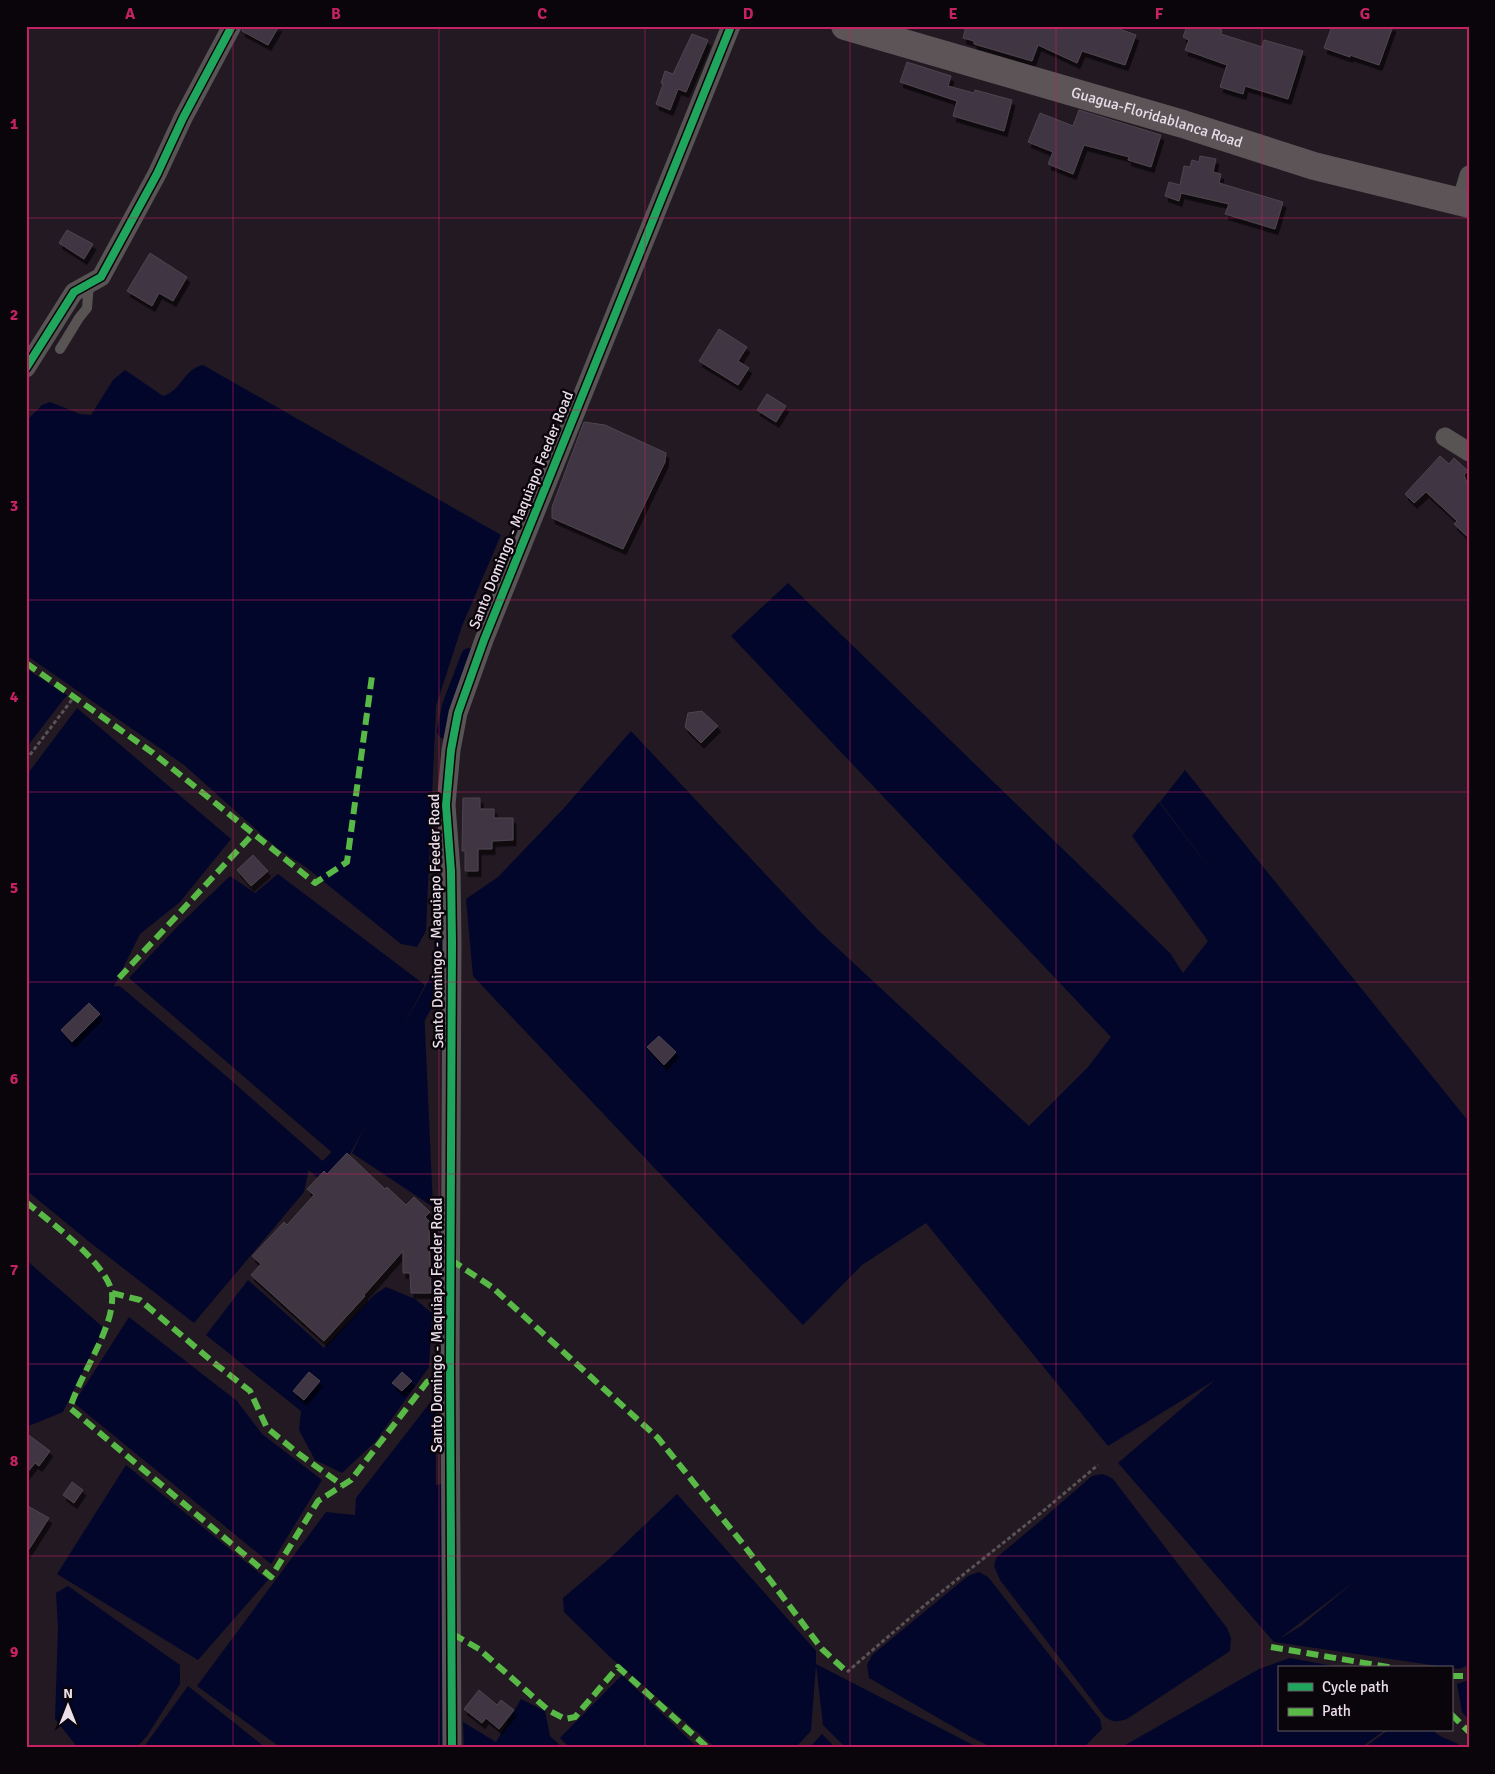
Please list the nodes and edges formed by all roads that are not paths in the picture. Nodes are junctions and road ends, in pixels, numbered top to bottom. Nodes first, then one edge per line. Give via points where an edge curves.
1 (232, 26) edge
2 (731, 26) edge
3 (845, 26) edge
4 (1469, 175) edge
5 (1465, 203) edge
6 (89, 282) junction
7 (60, 349) dead end
8 (26, 368) edge
9 (1445, 438) dead end
10 (1469, 452) edge
11 (452, 1748) edge

1 - 6 street via 101,277
2 - 11 street, Santo Domingo - Maquiapo Feeder Road via 475,663 458,713 451,750 446,805 452,942
3 - 5 main road, Guagua-Floridablanca Road via 1183,124 1314,166
4 - 5 street
6 - 7 lane via 87,308
6 - 8 street via 74,292
9 - 10 street

